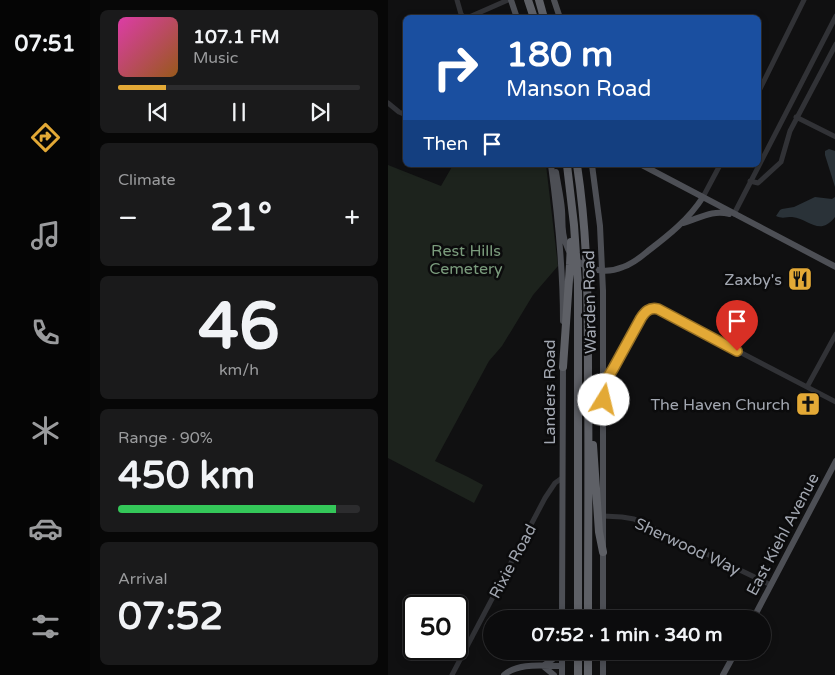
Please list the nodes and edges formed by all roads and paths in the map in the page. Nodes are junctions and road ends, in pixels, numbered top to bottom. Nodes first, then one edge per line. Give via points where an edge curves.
1 (457, 0) edge
2 (510, 0) edge
3 (528, 0) edge
4 (539, 0) edge
5 (554, 0) edge
6 (804, 0) edge
7 (462, 15) edge
8 (472, 15) edge
9 (516, 15) edge
10 (533, 15) edge
11 (543, 15) edge
12 (559, 15) edge
13 (836, 16) edge
14 (836, 44) edge
15 (761, 87) edge
16 (388, 103) edge
17 (403, 114) edge
18 (796, 117) junction
19 (836, 137) edge
20 (761, 160) edge
21 (553, 167) edge
22 (553, 167) edge
23 (567, 167) edge
24 (577, 167) edge
25 (592, 167) edge
26 (646, 167) edge
27 (719, 167) edge
28 (757, 167) edge
29 (750, 181) junction
30 (703, 197) junction
31 (734, 214) junction
32 (742, 218) junction
33 (680, 224) junction
34 (574, 225) junction
35 (835, 266) edge
36 (836, 334) edge
37 (563, 367) junction
38 (604, 380) junction
39 (807, 387) junction
40 (589, 400) junction
41 (836, 402) edge
42 (836, 461) edge
43 (562, 478) junction
44 (604, 516) junction
45 (603, 552) junction
46 (771, 585) junction
47 (562, 610) edge
48 (578, 610) edge
49 (588, 610) edge
50 (603, 610) edge
51 (758, 610) edge
52 (551, 660) edge
53 (561, 660) edge
54 (578, 660) edge
55 (588, 660) edge
56 (603, 660) edge
57 (731, 660) edge
58 (543, 666) junction
59 (562, 666) junction
60 (452, 675) edge
61 (504, 675) edge
62 (554, 675) edge
63 (562, 675) edge
64 (578, 675) edge
65 (588, 675) edge
66 (603, 675) edge
67 (723, 675) edge

1 - 7 street
2 - 8 street
2 - 9 main road
3 - 10 highway
4 - 11 highway
5 - 12 main road
6 - 15 street
13 - 20 street
14 - 18 street
16 - 17 street
18 - 19 street
18 - 29 street via 781,162 758,183
21 - 33 main road via 566,245 582,264 597,270 622,268
22 - 37 main road, Landers Road via 561,262
23 - 34 highway
24 - 40 highway via 587,257
25 - 38 main road, Warden Road via 602,250
26 - 30 main road
27 - 30 street
28 - 29 street
29 - 31 street
30 - 31 main road
30 - 33 main road
31 - 32 main road
32 - 33 main road via 712,213
32 - 35 main road
34 - 37 highway
34 - 48 highway via 578,284
36 - 39 street
37 - 43 main road, Landers Road
38 - 39 street via 641,318 655,308
38 - 44 main road, Warden Road
39 - 41 street
40 - 45 highway
40 - 49 highway
42 - 46 main road, East Kiehl Avenue
43 - 47 main road, Landers Road
43 - 60 street, Rixie Road via 545,498
44 - 45 main road, Warden Road
44 - 46 street, Sherwood Way via 634,519
45 - 50 main road, Warden Road
46 - 51 main road, East Kiehl Avenue
52 - 58 main road
53 - 59 main road
54 - 64 highway
55 - 65 highway
56 - 66 main road
57 - 67 main road
58 - 59 main road
58 - 61 main road via 516,668
58 - 62 main road
59 - 63 main road

